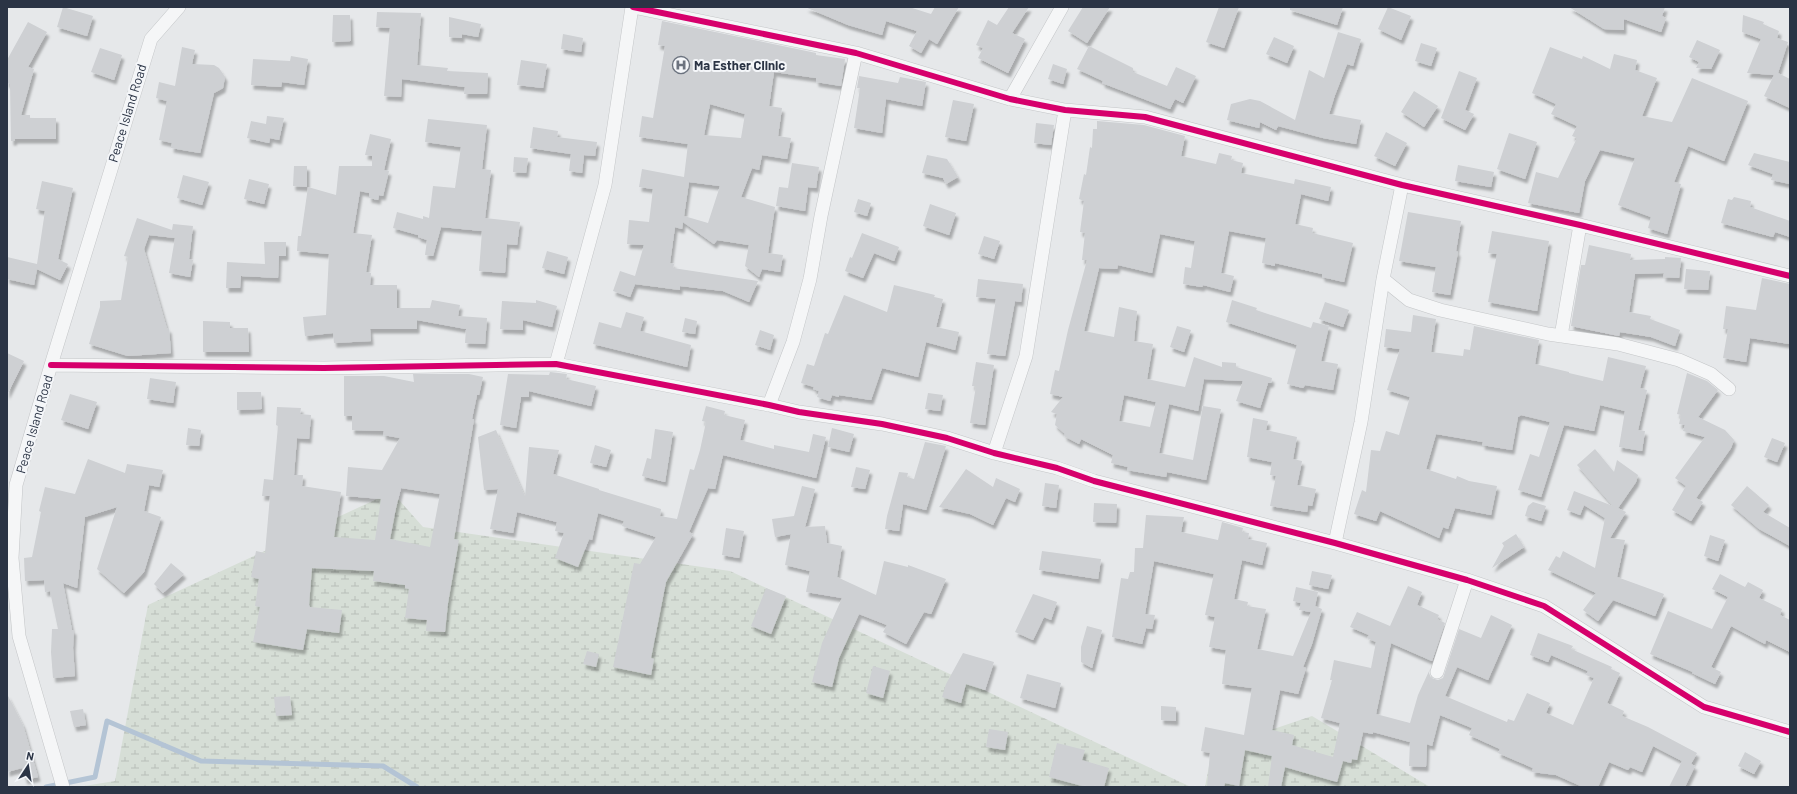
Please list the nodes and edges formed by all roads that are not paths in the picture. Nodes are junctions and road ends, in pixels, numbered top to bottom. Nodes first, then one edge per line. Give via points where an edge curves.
1 (179, 7) edge
2 (632, 7) edge
3 (1062, 7) edge
4 (856, 53) junction
5 (1010, 99) junction
6 (1065, 110) junction
7 (1402, 185) junction
8 (1580, 225) junction
9 (1790, 276) edge
10 (1383, 279) junction
11 (1561, 336) junction
12 (556, 364) junction
13 (51, 365) junction
14 (1729, 389) dead end
15 (769, 404) junction
16 (994, 453) junction
17 (1336, 543) junction
18 (1467, 580) junction
19 (1437, 672) dead end
20 (1790, 732) edge
21 (63, 787) edge

1 - 13 street, Peace Island Road via 151,39
2 - 4 street
2 - 12 street via 605,185
3 - 5 street
4 - 5 street
4 - 15 street via 810,279 793,342
5 - 6 street
6 - 7 street via 1145,117
6 - 16 street via 1026,356
7 - 8 street
7 - 10 street
8 - 9 street
8 - 11 street
10 - 11 street via 1409,300 1440,310
10 - 17 street via 1361,422
11 - 14 street via 1618,344 1679,360 1711,374
12 - 13 street via 324,368
12 - 15 street
13 - 21 street, Peace Island Road via 16,485 12,558 19,636
15 - 16 street via 799,412 882,424
16 - 17 street
17 - 18 street
18 - 19 street
18 - 20 street via 1544,606 1704,707

